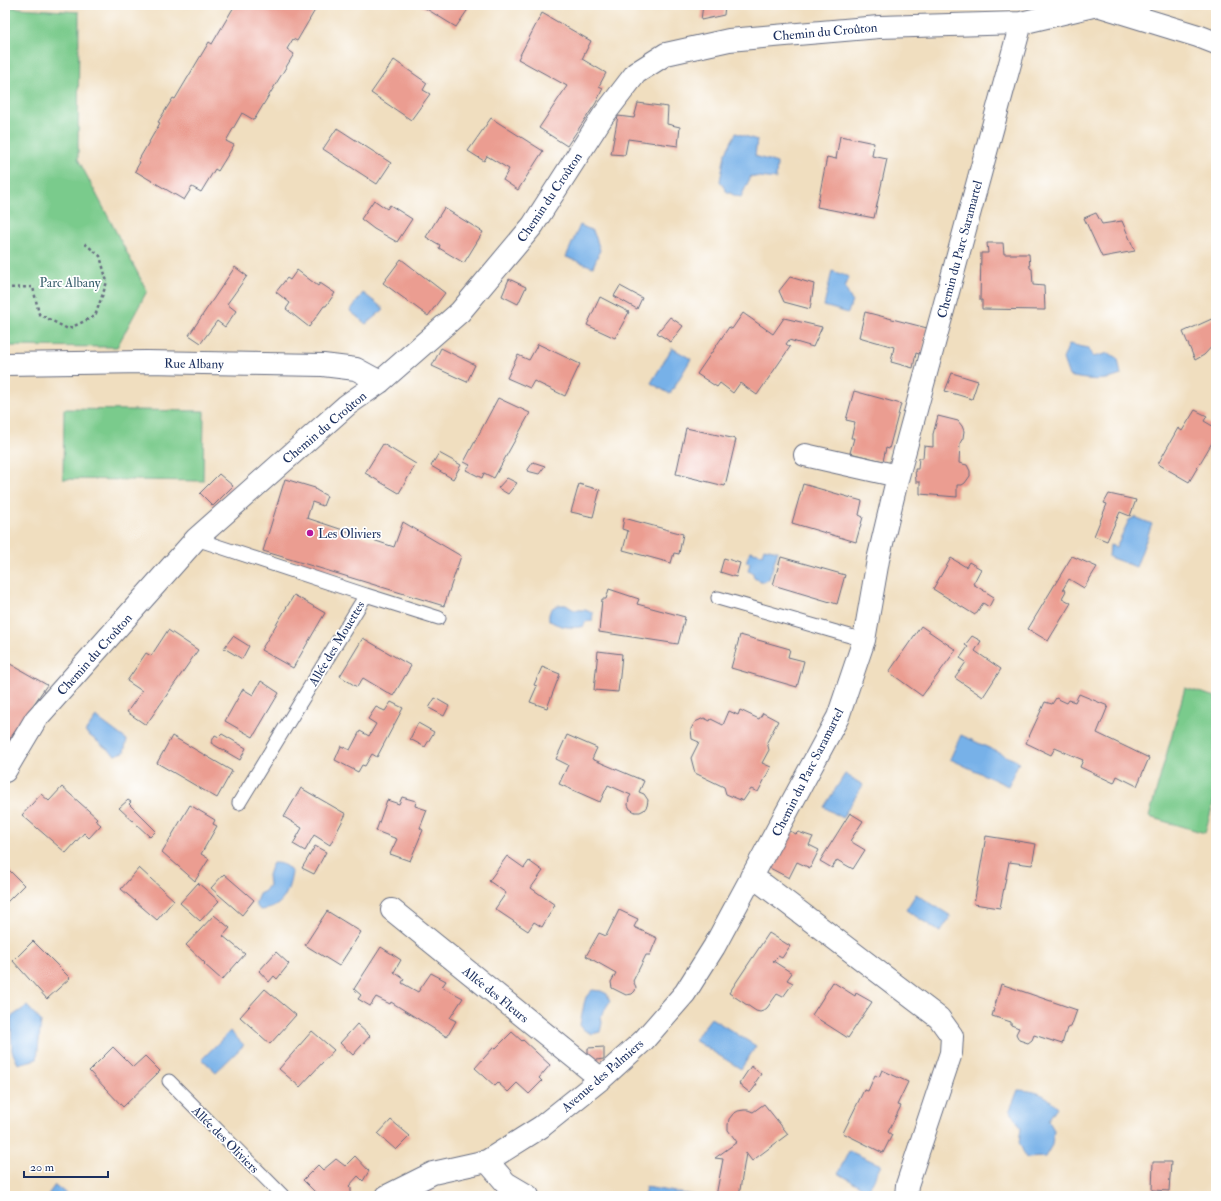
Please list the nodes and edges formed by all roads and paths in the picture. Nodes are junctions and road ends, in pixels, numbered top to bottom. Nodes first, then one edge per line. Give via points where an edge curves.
1 (1098, 5) edge
2 (1021, 23) junction
3 (1216, 43) edge
4 (84, 243) dead end
5 (5, 288) edge
6 (5, 364) edge
7 (380, 382) junction
8 (805, 455) dead end
9 (898, 476) junction
10 (196, 539) junction
11 (366, 595) junction
12 (718, 598) dead end
13 (439, 618) dead end
14 (864, 640) junction
15 (5, 771) edge
16 (239, 803) dead end
17 (751, 877) junction
18 (392, 910) dead end
19 (601, 1079) junction
20 (169, 1081) dead end
21 (487, 1161) junction
22 (283, 1196) edge
23 (387, 1196) edge
24 (528, 1196) edge
25 (906, 1196) edge

1 - 2 street, Chemin du Croûton
1 - 3 street, Chemin du Croûton
2 - 7 street, Chemin du Croûton via 880,26 729,40 666,54 636,73 603,116 533,225 460,312
2 - 9 street, Chemin du Parc Saramartel
4 - 5 path via 100,256 107,282 95,316 68,329 39,314 33,287
6 - 7 street, Rue Albany via 146,362 323,365 356,369
7 - 10 street, Chemin du Croûton via 347,405
8 - 9 street
9 - 14 street, Chemin du Parc Saramartel via 878,560
10 - 11 lane, Allée des Mouettes
10 - 15 street, Chemin du Croûton via 36,719
11 - 13 lane
11 - 16 lane, Allée des Mouettes
12 - 14 lane
14 - 17 street, Chemin du Parc Saramartel via 838,717
17 - 19 street, Avenue des Palmiers via 714,947 685,993 644,1040
17 - 25 street via 940,1018 952,1036 951,1053 907,1185
18 - 19 street, Allée des Fleurs
19 - 21 street, Avenue des Palmiers via 540,1127
20 - 22 lane, Allée des Oliviers
21 - 23 street, Avenue des Palmiers via 433,1173
21 - 24 street via 506,1183

